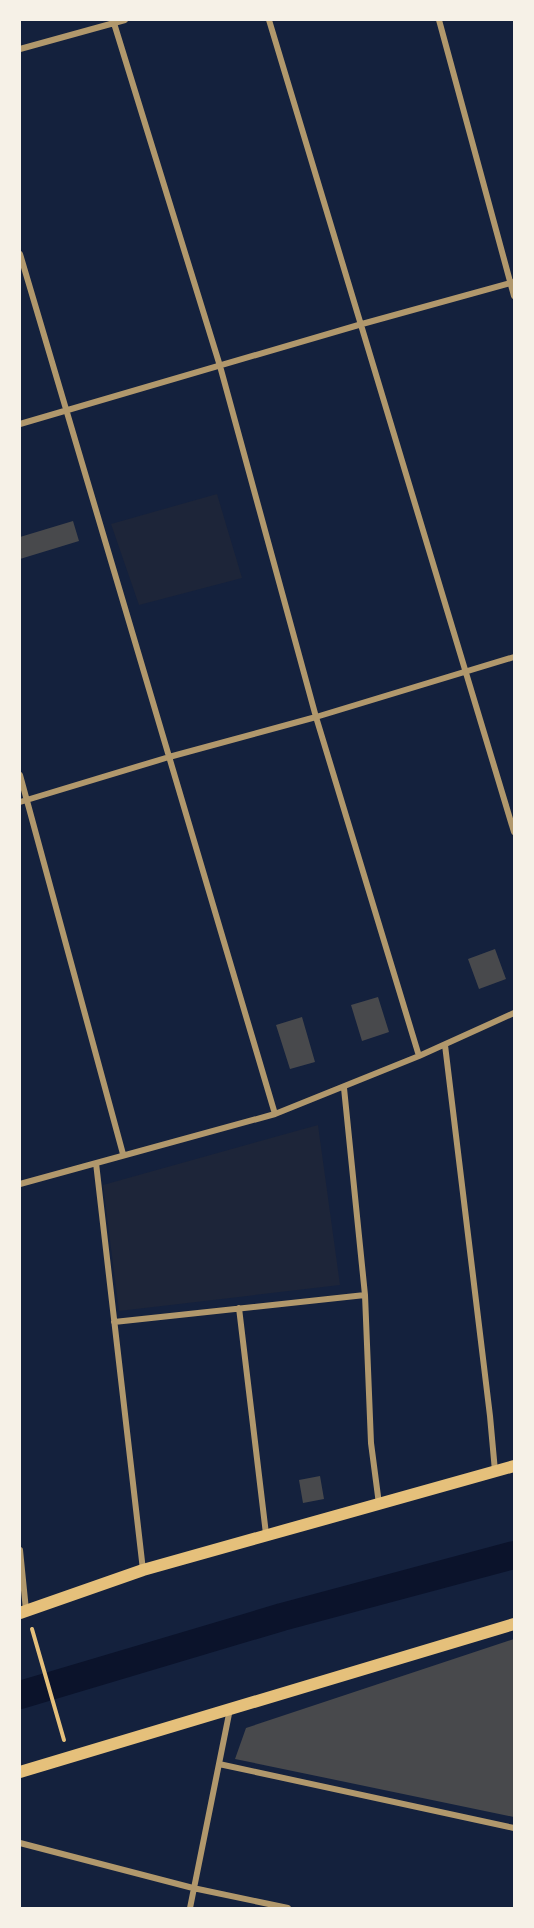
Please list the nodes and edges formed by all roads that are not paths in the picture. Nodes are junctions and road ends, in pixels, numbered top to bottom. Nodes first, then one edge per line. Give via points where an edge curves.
1 (125, 20) edge
2 (269, 20) edge
3 (439, 20) edge
4 (113, 21) edge
5 (20, 49) edge
6 (20, 254) edge
7 (513, 283) edge
8 (514, 296) edge
9 (362, 324) junction
10 (220, 366) junction
11 (66, 410) junction
12 (20, 424) edge
13 (514, 657) edge
14 (466, 672) junction
15 (316, 717) junction
16 (169, 756) junction
17 (20, 775) edge
18 (27, 800) junction
19 (20, 802) edge
20 (514, 832) edge
21 (514, 1013) edge
22 (445, 1045) junction
23 (419, 1056) junction
24 (344, 1088) junction
25 (275, 1114) junction
26 (123, 1154) junction
27 (96, 1163) junction
28 (20, 1184) edge
29 (364, 1295) junction
30 (239, 1308) junction
31 (114, 1322) junction
32 (514, 1466) edge
33 (495, 1471) junction
34 (379, 1504) junction
35 (266, 1534) junction
36 (20, 1550) edge
37 (143, 1570) junction
38 (23, 1612) edge
39 (514, 1624) edge
40 (230, 1709) junction
41 (219, 1764) junction
42 (20, 1772) edge
43 (514, 1828) edge
44 (20, 1843) edge
45 (193, 1888) junction
46 (190, 1908) edge
47 (288, 1908) edge

1 - 4 street
2 - 9 street
3 - 7 street
4 - 5 street
4 - 10 street
6 - 11 street
7 - 8 street
7 - 9 street
9 - 10 street
9 - 14 street
10 - 11 street
10 - 15 street
11 - 12 street
11 - 16 street
13 - 14 street
14 - 15 street
14 - 20 street
15 - 16 street
15 - 23 street
16 - 18 street
16 - 25 street
17 - 18 street
18 - 19 street
18 - 26 street
21 - 22 street
22 - 23 street
22 - 33 street
23 - 24 street
24 - 25 street
24 - 29 street
25 - 26 street
26 - 27 street
27 - 28 street
27 - 31 street
29 - 30 street
29 - 34 street via 370,1443
30 - 31 street
30 - 35 street
31 - 37 street
32 - 33 main road
33 - 34 main road
34 - 35 main road
35 - 37 main road
36 - 38 street
37 - 38 main road
39 - 40 main road
40 - 41 street
40 - 42 main road
41 - 43 street
41 - 45 street
44 - 45 street
45 - 46 street
45 - 47 street

